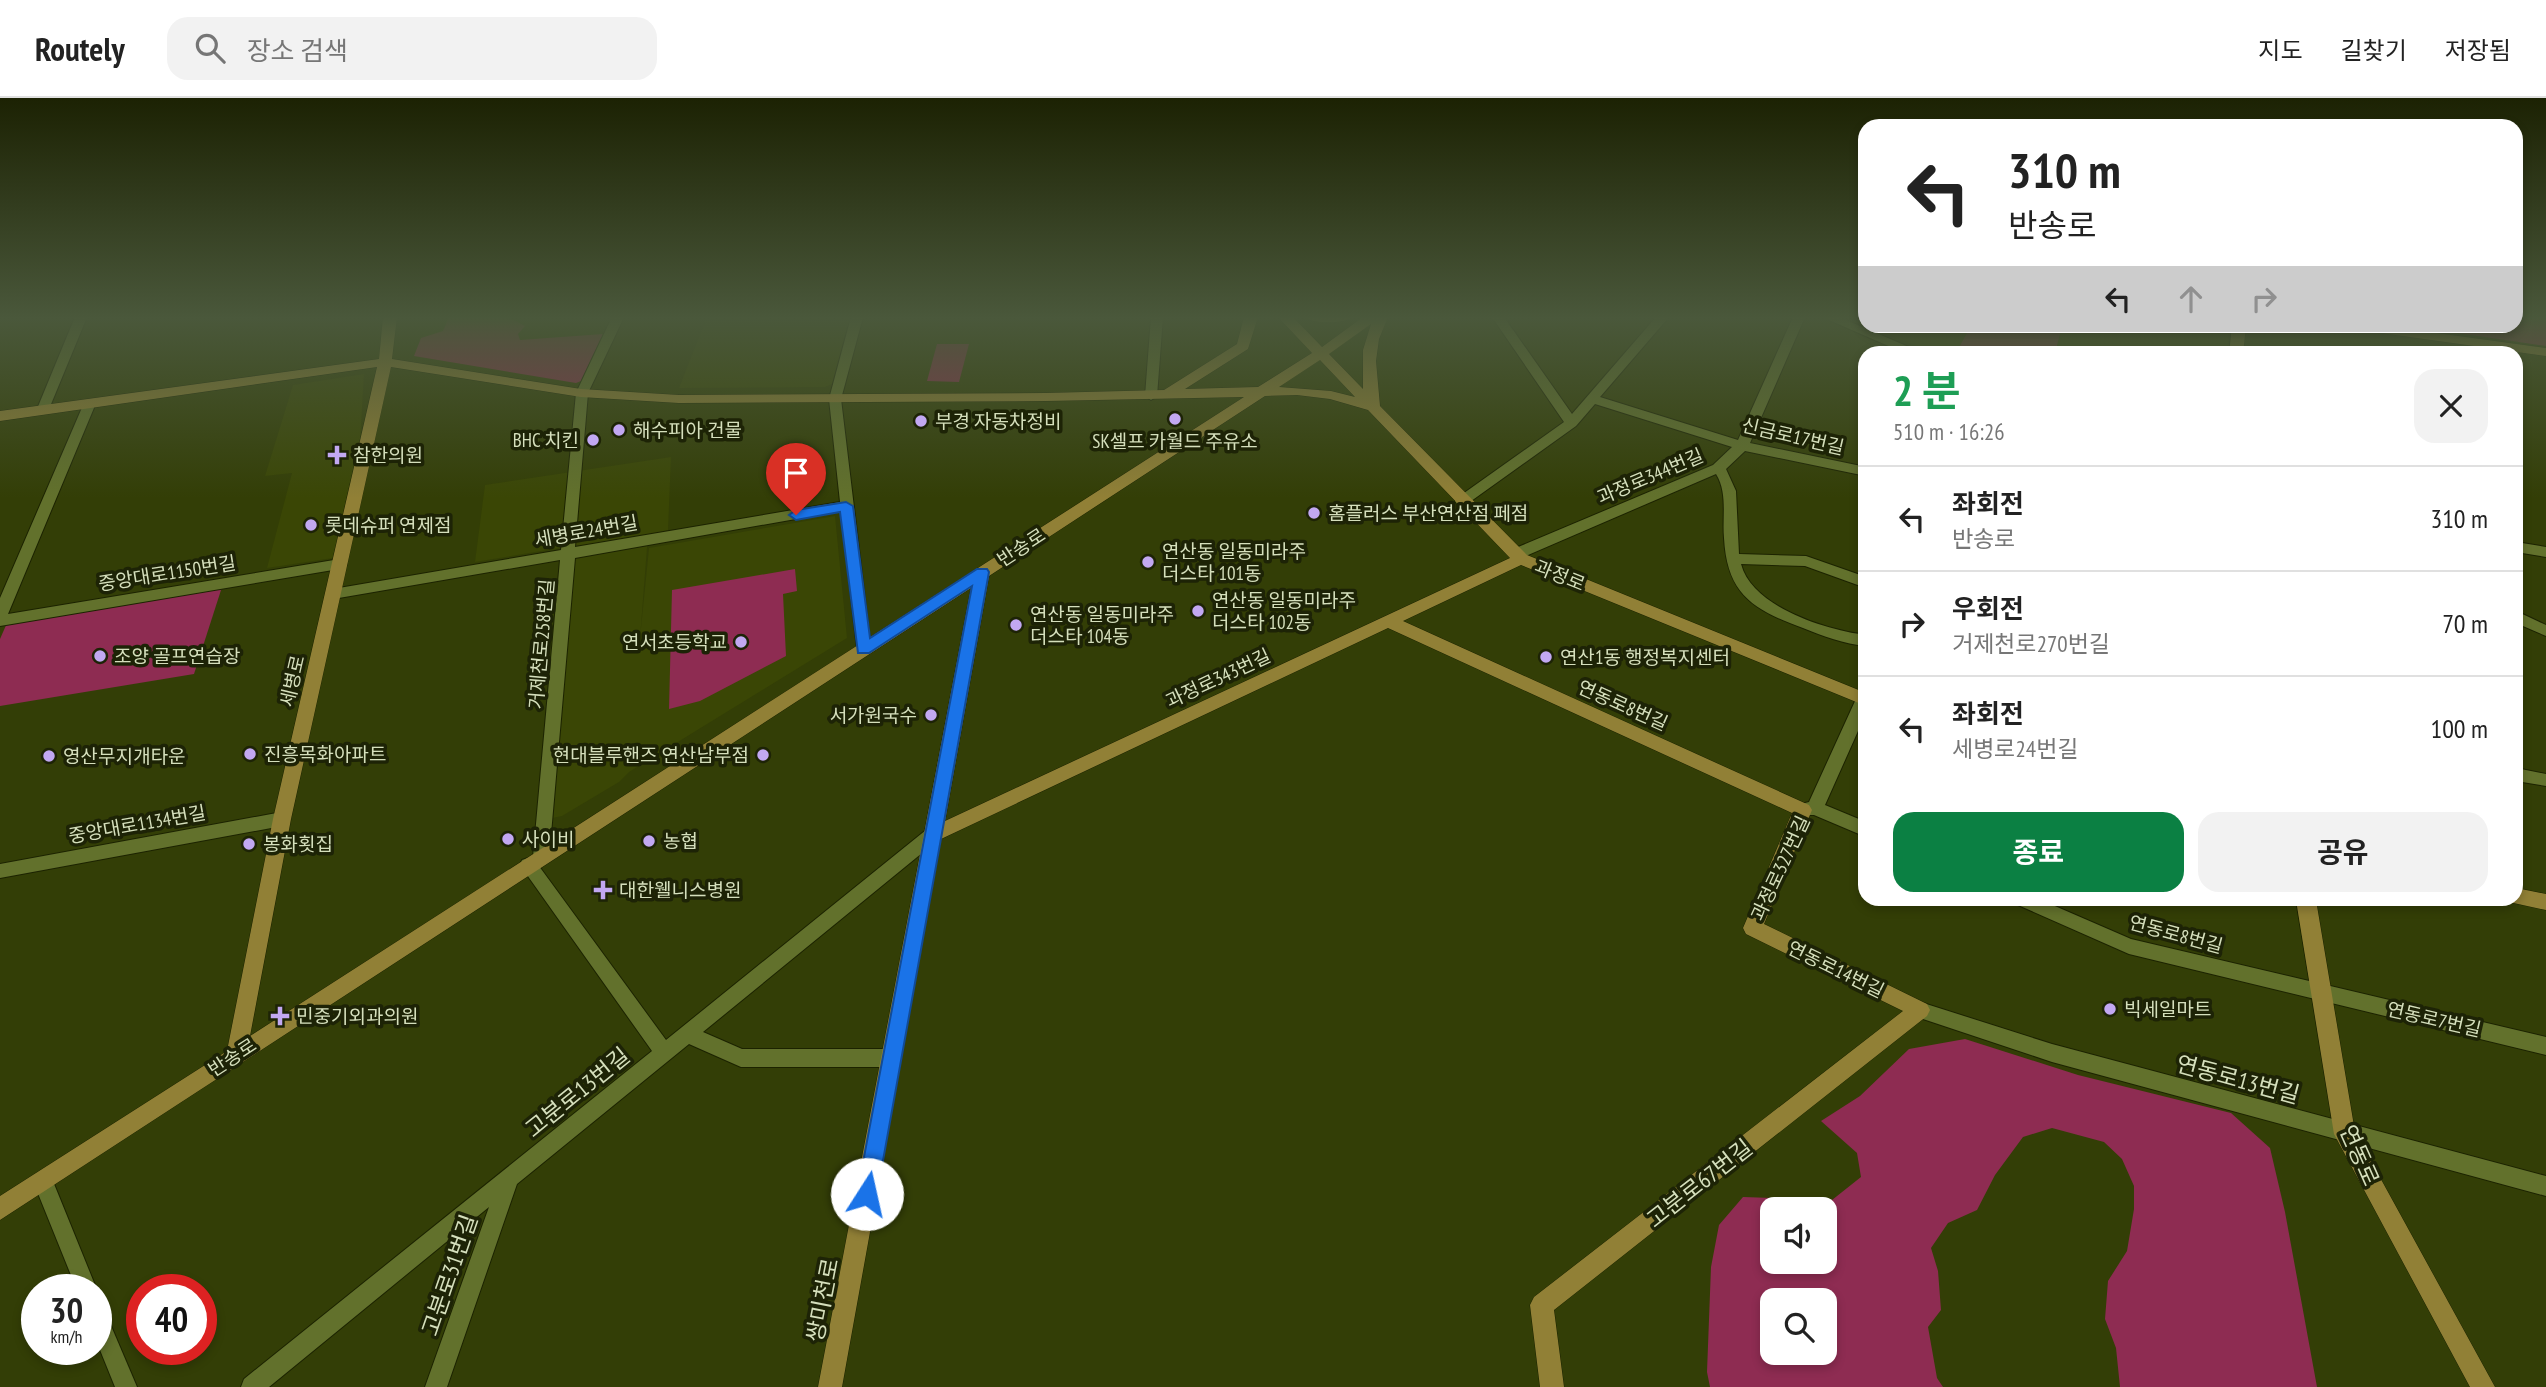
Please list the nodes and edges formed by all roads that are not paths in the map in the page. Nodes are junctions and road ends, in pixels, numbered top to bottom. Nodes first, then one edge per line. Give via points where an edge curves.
1 (56, 377) edge
2 (276, 377) edge
3 (382, 377) edge
4 (481, 377) edge
5 (590, 377) edge
6 (841, 377) edge
7 (1159, 377) edge
8 (1191, 377) edge
9 (1284, 377) edge
10 (1343, 377) edge
11 (1369, 377) edge
12 (1539, 377) edge
13 (1612, 377) edge
14 (1772, 377) edge
15 (582, 393) junction
16 (1258, 394) junction
17 (1159, 396) junction
18 (835, 399) junction
19 (1593, 400) junction
20 (90, 403) junction
21 (1373, 407) junction
22 (43, 410) junction
23 (0, 416) edge
24 (1571, 423) junction
25 (1742, 446) junction
26 (1718, 468) junction
27 (1858, 470) edge
28 (1462, 501) junction
29 (846, 506) junction
30 (2523, 548) edge
31 (2546, 552) edge
32 (569, 554) junction
33 (1518, 556) junction
34 (1734, 559) junction
35 (340, 564) junction
36 (982, 572) junction
37 (1858, 580) edge
38 (333, 594) junction
39 (0, 615) edge
40 (2523, 620) edge
41 (0, 621) edge
42 (1387, 621) junction
43 (2546, 631) edge
44 (1858, 640) edge
45 (864, 649) junction
46 (1858, 696) edge
47 (1858, 713) edge
48 (2523, 775) edge
49 (2546, 780) edge
50 (1809, 809) junction
51 (282, 819) junction
52 (1858, 827) edge
53 (932, 835) junction
54 (535, 861) junction
55 (0, 871) edge
56 (2523, 897) edge
57 (2546, 902) edge
58 (2038, 906) edge
59 (2307, 906) edge
60 (1752, 928) joint
61 (2323, 992) junction
62 (1920, 1010) junction
63 (687, 1034) junction
64 (2546, 1045) edge
65 (664, 1053) junction
66 (236, 1055) junction
67 (892, 1058) junction
68 (2345, 1134) junction
69 (509, 1179) junction
70 (43, 1181) junction
71 (2546, 1186) edge
72 (0, 1209) edge
73 (80, 1274) edge
74 (112, 1353) edge
75 (126, 1387) edge
76 (253, 1387) edge
77 (436, 1387) edge
78 (830, 1387) edge
79 (1552, 1387) edge
80 (2483, 1387) edge

1 - 22 street
2 - 20 main road
3 - 35 main road, 세병로
4 - 15 main road
5 - 15 street
6 - 18 street
7 - 17 street
8 - 17 main road
9 - 16 main road, 반송로
10 - 21 main road, 과정로
11 - 21 main road
12 - 24 street
13 - 19 street
14 - 25 street, 과정로344번길
15 - 18 main road via 679,399
15 - 32 street, 거제천로258번길
16 - 17 main road
16 - 21 main road via 1297,391
16 - 36 main road, 반송로
17 - 18 main road
18 - 29 street
19 - 24 street
19 - 25 street, 신금로17번길
20 - 22 main road
20 - 39 street
21 - 28 main road, 과정로
22 - 23 main road
24 - 28 street
25 - 26 street, 과정로344번길
25 - 27 street, 신금로17번길
26 - 33 street, 과정로344번길
26 - 34 street via 1730,483
28 - 33 main road, 과정로
29 - 32 street, 세병로24번길
29 - 45 street
30 - 31 street
32 - 38 street, 세병로24번길
32 - 54 street, 거제천로258번길
33 - 42 main road, 과정로343번길
33 - 46 main road, 과정로
34 - 37 street via 1806,561
34 - 44 street via 1745,594 1763,607
35 - 38 main road, 세병로
35 - 41 street, 중앙대로1150번길
36 - 45 main road, 반송로
36 - 53 main road, 쌍미천로
38 - 51 main road, 세병로
40 - 43 street
42 - 50 main road, 연동로8번길
42 - 53 main road, 과정로343번길
45 - 54 main road, 반송로
47 - 50 street, 과정로327번길
48 - 49 street
50 - 52 street, 연동로8번길
50 - 60 main road, 과정로327번길
51 - 55 street, 중앙대로1134번길
51 - 66 main road, 세병로
53 - 63 street, 고분로13번길
53 - 67 main road, 쌍미천로
54 - 65 street
54 - 66 main road, 반송로
56 - 57 main road
58 - 61 street, 연동로8번길 via 2129,946
59 - 61 main road, 연동로
60 - 62 main road, 연동로14번길
61 - 64 street, 연동로7번길
61 - 68 main road, 연동로
62 - 68 street, 연동로13번길 via 2053,1053
62 - 79 main road, 고분로67번길 via 1542,1305
63 - 65 street, 고분로13번길
63 - 67 street via 741,1058
65 - 69 street, 고분로13번길
66 - 70 main road, 반송로
67 - 78 main road, 쌍미천로
68 - 71 street, 연동로13번길
68 - 80 main road, 연동로
69 - 76 street, 고분로13번길
69 - 77 street, 고분로31번길
70 - 72 main road, 반송로
70 - 73 street
74 - 75 street

